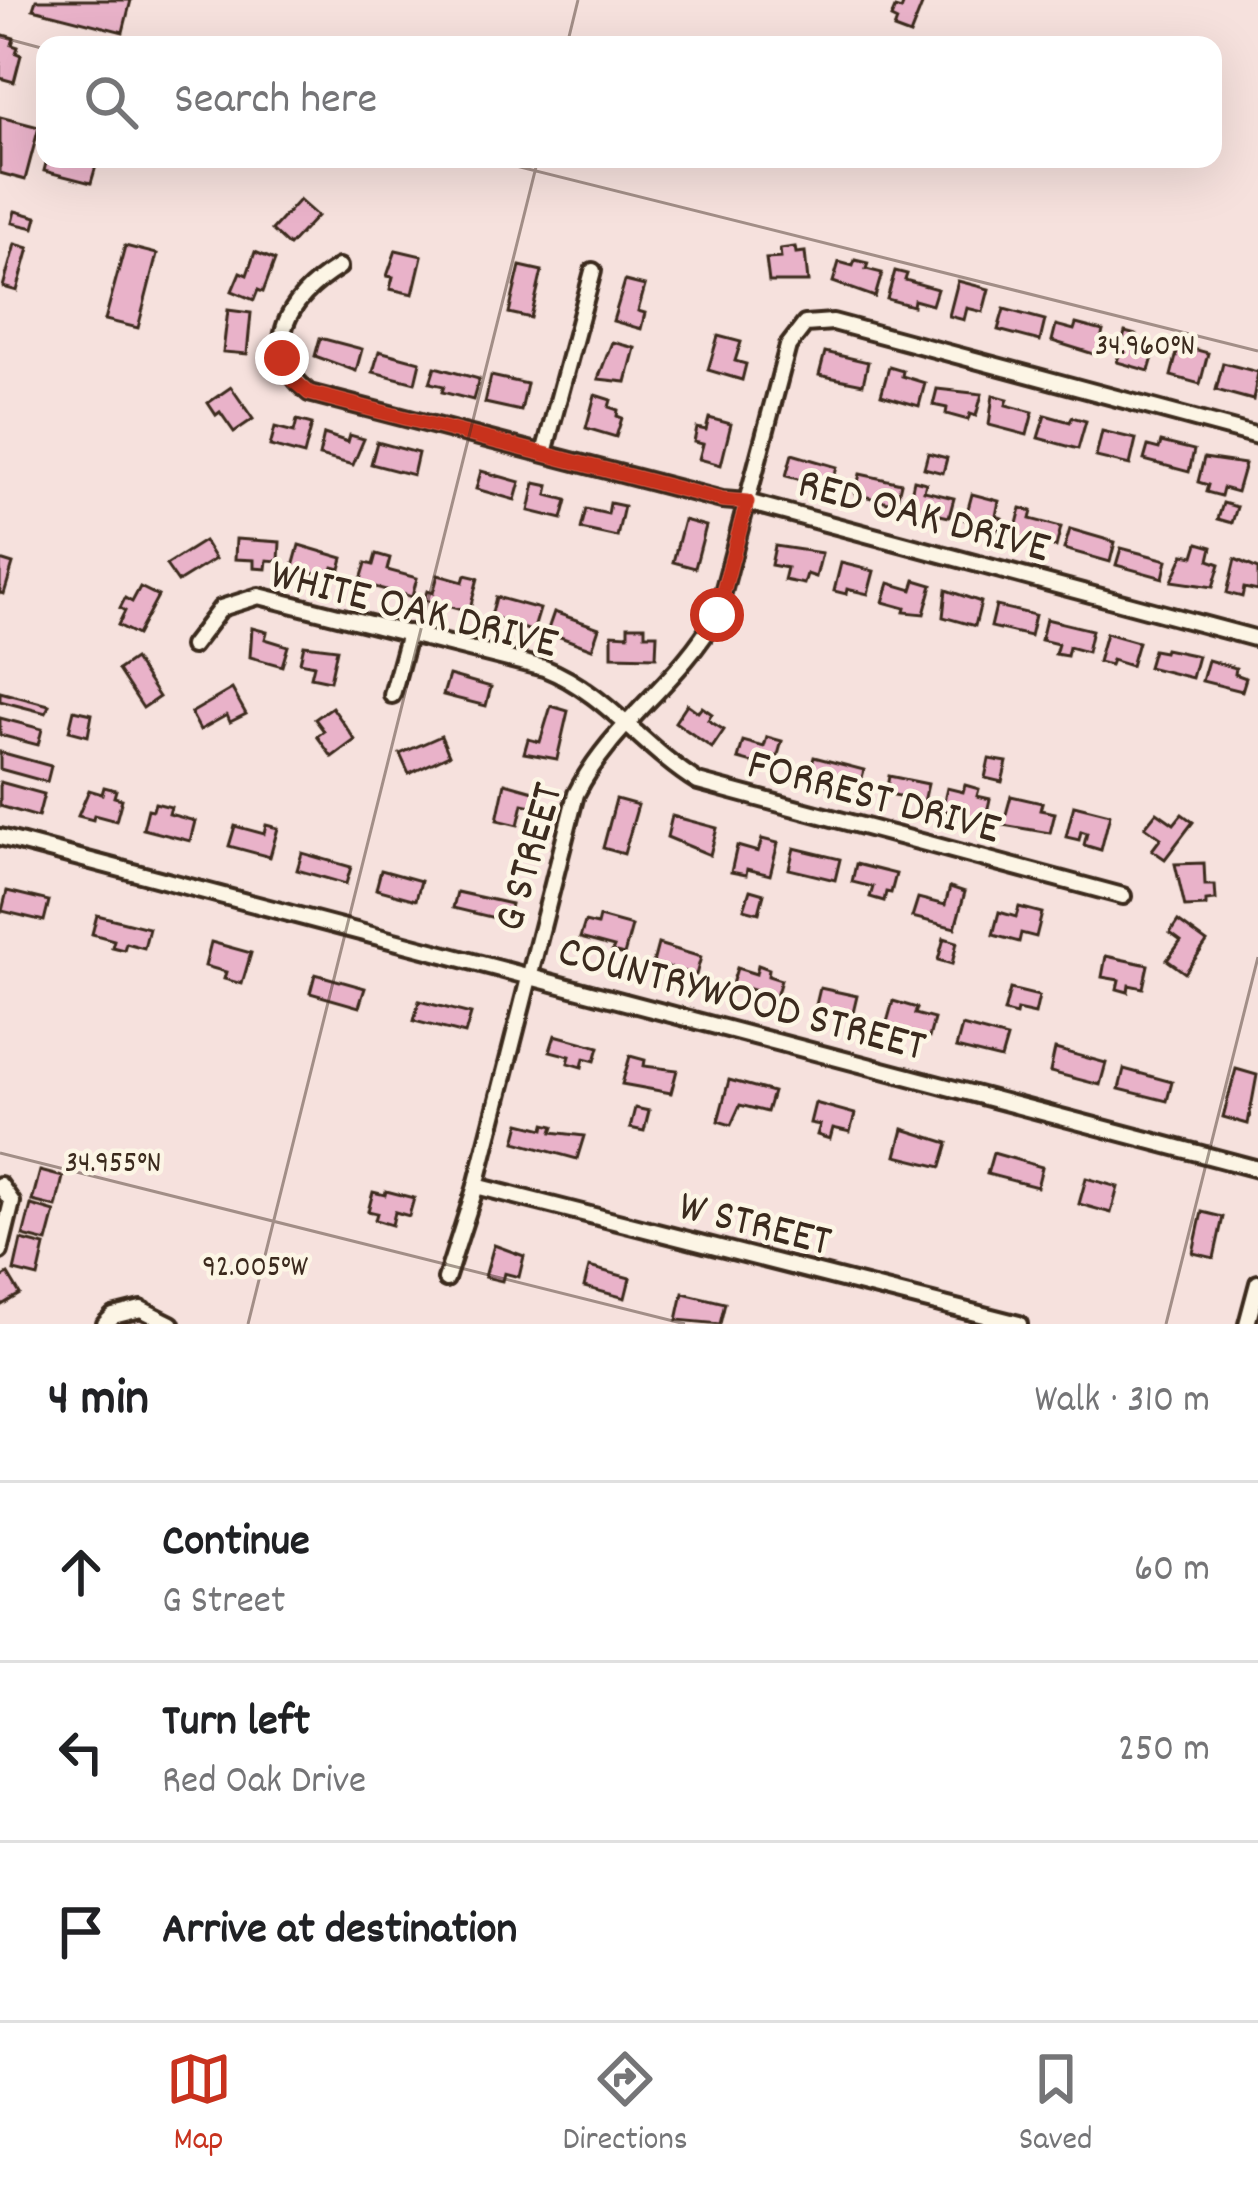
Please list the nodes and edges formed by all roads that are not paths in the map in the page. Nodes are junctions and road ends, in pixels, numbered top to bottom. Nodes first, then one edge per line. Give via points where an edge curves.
1 (339, 268) dead end
2 (593, 271) dead end
3 (1258, 436) edge
4 (544, 453) junction
5 (747, 502) junction
6 (409, 633) junction
7 (1258, 639) edge
8 (192, 646) dead end
9 (392, 695) dead end
10 (626, 723) junction
11 (0, 837) edge
12 (1123, 896) dead end
13 (528, 974) junction
14 (1258, 1169) edge
15 (0, 1185) edge
16 (476, 1186) junction
17 (0, 1251) edge
18 (446, 1279) dead end
19 (1258, 1282) edge
20 (106, 1324) edge
21 (171, 1324) edge
22 (1019, 1324) edge
23 (1247, 1324) edge

1 - 4 street, RED OAK DRIVE via 316,281 289,316 282,358 292,379 309,393
2 - 4 street
3 - 5 street, G STREET via 833,322 805,324 788,346
4 - 5 street, RED OAK DRIVE
5 - 7 street, RED OAK DRIVE
5 - 10 street, G STREET via 717,615 697,650
6 - 8 street, WHITE OAK DRIVE via 259,596 221,608
6 - 9 street
6 - 10 street, WHITE OAK DRIVE via 565,676
10 - 12 street, FORREST DRIVE via 677,769 714,788
10 - 13 street, G STREET via 576,794
11 - 13 street, COUNTRYWOOD STREET
13 - 14 street, COUNTRYWOOD STREET
13 - 16 street, G STREET
15 - 17 street via 12,1202
16 - 18 street, G STREET
16 - 22 street, W STREET
19 - 23 street
20 - 21 street via 141,1309

